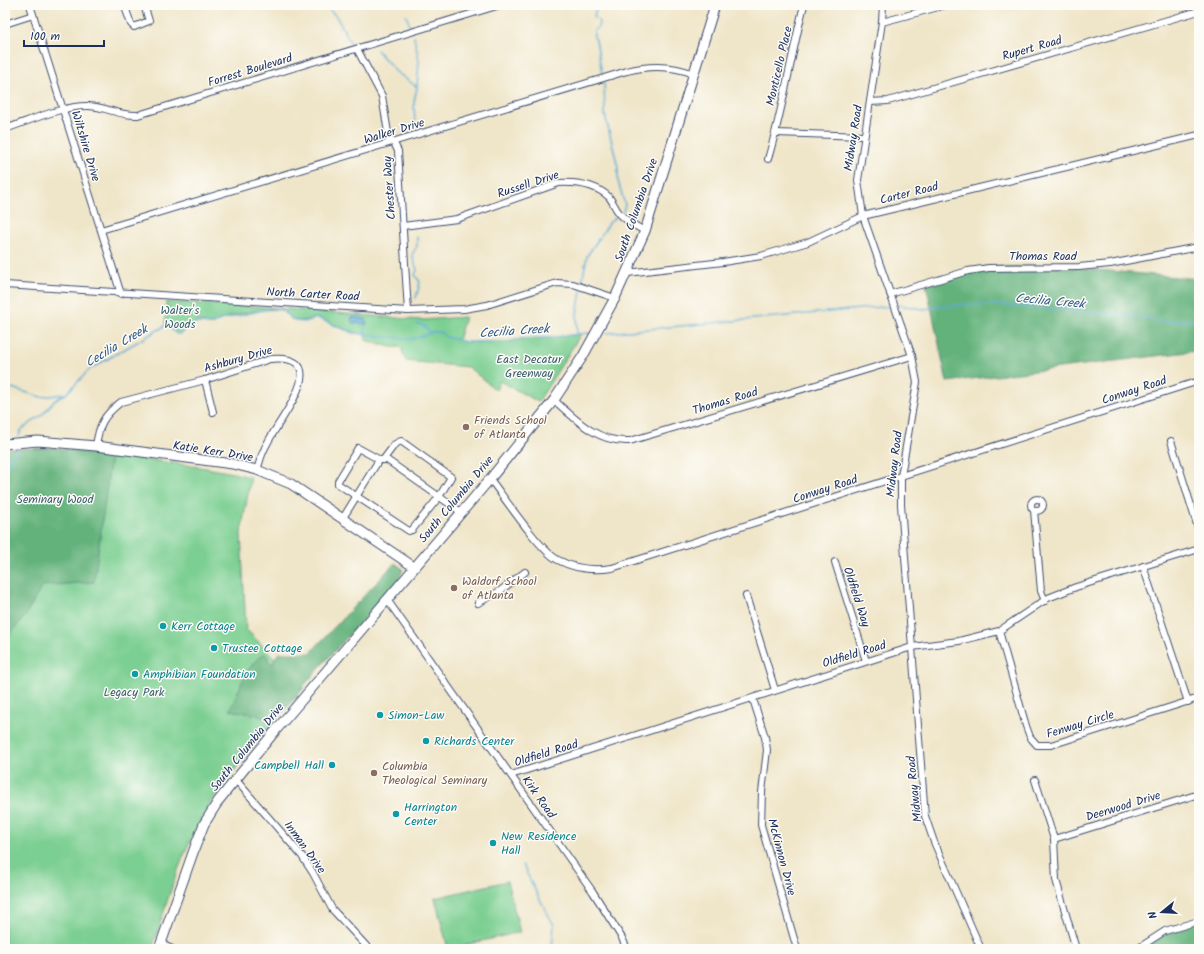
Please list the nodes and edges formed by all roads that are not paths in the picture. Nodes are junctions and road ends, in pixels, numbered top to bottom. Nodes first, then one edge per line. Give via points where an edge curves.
1 (30, 5) edge
2 (130, 5) edge
3 (144, 5) edge
4 (500, 5) edge
5 (715, 5) edge
6 (804, 5) edge
7 (883, 5) edge
8 (946, 5) edge
9 (1199, 11) edge
10 (33, 15) junction
11 (882, 22) junction
12 (5, 24) edge
13 (357, 49) junction
14 (694, 74) junction
15 (870, 102) junction
16 (64, 110) junction
17 (5, 129) edge
18 (776, 133) junction
19 (1199, 135) edge
20 (864, 136) junction
21 (394, 143) junction
22 (768, 159) dead end
23 (863, 216) junction
24 (403, 226) junction
25 (101, 230) junction
26 (645, 231) junction
27 (1198, 247) dead end
28 (627, 273) junction
29 (5, 285) edge
30 (121, 294) junction
31 (890, 294) junction
32 (615, 298) junction
33 (408, 311) junction
34 (912, 356) junction
35 (204, 380) junction
36 (1199, 381) edge
37 (554, 400) junction
38 (213, 412) dead end
39 (1171, 441) dead end
40 (5, 444) edge
41 (96, 446) junction
42 (382, 460) junction
43 (257, 470) junction
44 (901, 476) junction
45 (490, 479) junction
46 (356, 496) junction
47 (440, 497) junction
48 (1034, 510) dead end
49 (461, 512) junction
50 (343, 518) junction
51 (1197, 518) edge
52 (1199, 531) edge
53 (1199, 549) edge
54 (835, 562) dead end
55 (1143, 566) junction
56 (414, 567) junction
57 (525, 572) dead end
58 (746, 596) dead end
59 (388, 601) junction
60 (1045, 601) junction
61 (478, 603) dead end
62 (999, 631) junction
63 (912, 647) junction
64 (866, 661) junction
65 (775, 690) junction
66 (1199, 698) edge
67 (753, 699) junction
68 (1188, 702) junction
69 (511, 775) junction
70 (235, 779) junction
71 (1035, 780) dead end
72 (1199, 794) edge
73 (1054, 839) junction
74 (1199, 921) edge
75 (160, 947) edge
76 (172, 949) edge
77 (369, 949) edge
78 (627, 949) edge
79 (797, 949) edge
80 (981, 949) edge
81 (1076, 949) edge
82 (1137, 949) edge

1 - 10 street, Wiltshire Drive
2 - 3 street via 125,7 134,27 150,22
4 - 13 street, Forrest Boulevard
5 - 14 main road, South Columbia Drive
6 - 18 street, Monticello Place
7 - 11 street, Midway Road
8 - 11 street
9 - 15 street, Rupert Road via 888,101
10 - 12 street
10 - 16 street, Wiltshire Drive
11 - 15 street, Midway Road
13 - 16 street, Forrest Boulevard via 138,115 120,114 90,106
13 - 21 street, Chester Way via 382,96 389,139
14 - 21 street, Walker Drive via 674,67 640,68
14 - 26 main road, South Columbia Drive
15 - 20 street, Midway Road
16 - 17 street, Forrest Boulevard
16 - 25 street, Wiltshire Drive
18 - 20 street
18 - 22 street, Monticello Place
19 - 23 street, Carter Road
20 - 23 street, Midway Road via 858,180
21 - 24 street, Chester Way via 398,151
21 - 25 street, Walker Drive
23 - 28 street, Carter Road via 808,242 761,256
23 - 31 street, Midway Road
24 - 26 street, Russell Drive via 457,218 559,183 575,182 594,187 609,198 619,214
24 - 33 street, Chester Way
25 - 30 street, Wiltshire Drive
26 - 28 main road, South Columbia Drive
27 - 31 street, Thomas Road via 1110,264 975,270
28 - 32 main road, South Columbia Drive
29 - 30 street, North Carter Road
30 - 33 street, North Carter Road
31 - 34 street, Midway Road
32 - 33 street, North Carter Road via 573,284 557,283 487,305 464,309
32 - 37 main road, South Columbia Drive via 583,356
34 - 37 street, Thomas Road via 630,441 619,442 594,433 581,425
34 - 44 street, Midway Road via 917,382
35 - 38 street
35 - 41 street, Ashbury Drive via 122,402 110,410 102,421
35 - 43 street, Ashbury Drive via 270,359 281,358 296,364 303,373 302,385 267,443
36 - 44 street, Conway Road
37 - 45 main road, South Columbia Drive
39 - 51 street
40 - 41 main road, Katie Kerr Drive via 38,441
41 - 43 main road, Katie Kerr Drive via 233,464
42 - 46 street
42 - 46 street via 361,449 357,450 338,481 338,484
42 - 47 street via 387,460
42 - 47 street via 395,444 401,441 451,477
43 - 50 main road, Katie Kerr Drive via 291,484
44 - 45 street, Conway Road via 612,568 595,570 582,569 557,560 545,550
44 - 63 street, Midway Road via 900,505
45 - 49 main road, South Columbia Drive
46 - 47 street via 408,531 412,530
46 - 50 street
47 - 49 street
48 - 60 street via 1041,591
49 - 56 main road, South Columbia Drive
50 - 56 main road, Katie Kerr Drive
51 - 52 street
53 - 55 street, Oldfield Road
54 - 64 street, Oldfield Way
55 - 60 street, Oldfield Road via 1076,587
55 - 68 street
56 - 59 main road, South Columbia Drive
57 - 61 street via 500,591
58 - 65 street
59 - 69 street, Kirk Road
59 - 70 main road, South Columbia Drive
60 - 62 street, Oldfield Road
62 - 63 street, Oldfield Road via 959,641
62 - 68 street, Fenway Circle via 1026,726 1030,737 1037,745 1051,745
63 - 64 street, Oldfield Road
63 - 80 street, Midway Road via 925,816
64 - 65 street, Oldfield Road
65 - 67 street, Oldfield Road
66 - 68 street, Fenway Circle
67 - 69 street, Oldfield Road
67 - 79 street, McKinnon Drive via 767,750 760,825
69 - 78 street, Kirk Road via 593,892
70 - 75 main road, South Columbia Drive via 204,824
70 - 77 street, Inman Drive via 302,856 332,909
71 - 73 street
72 - 73 street, Deerwood Drive
73 - 81 street via 1056,880
74 - 82 street via 1165,931
75 - 76 street

